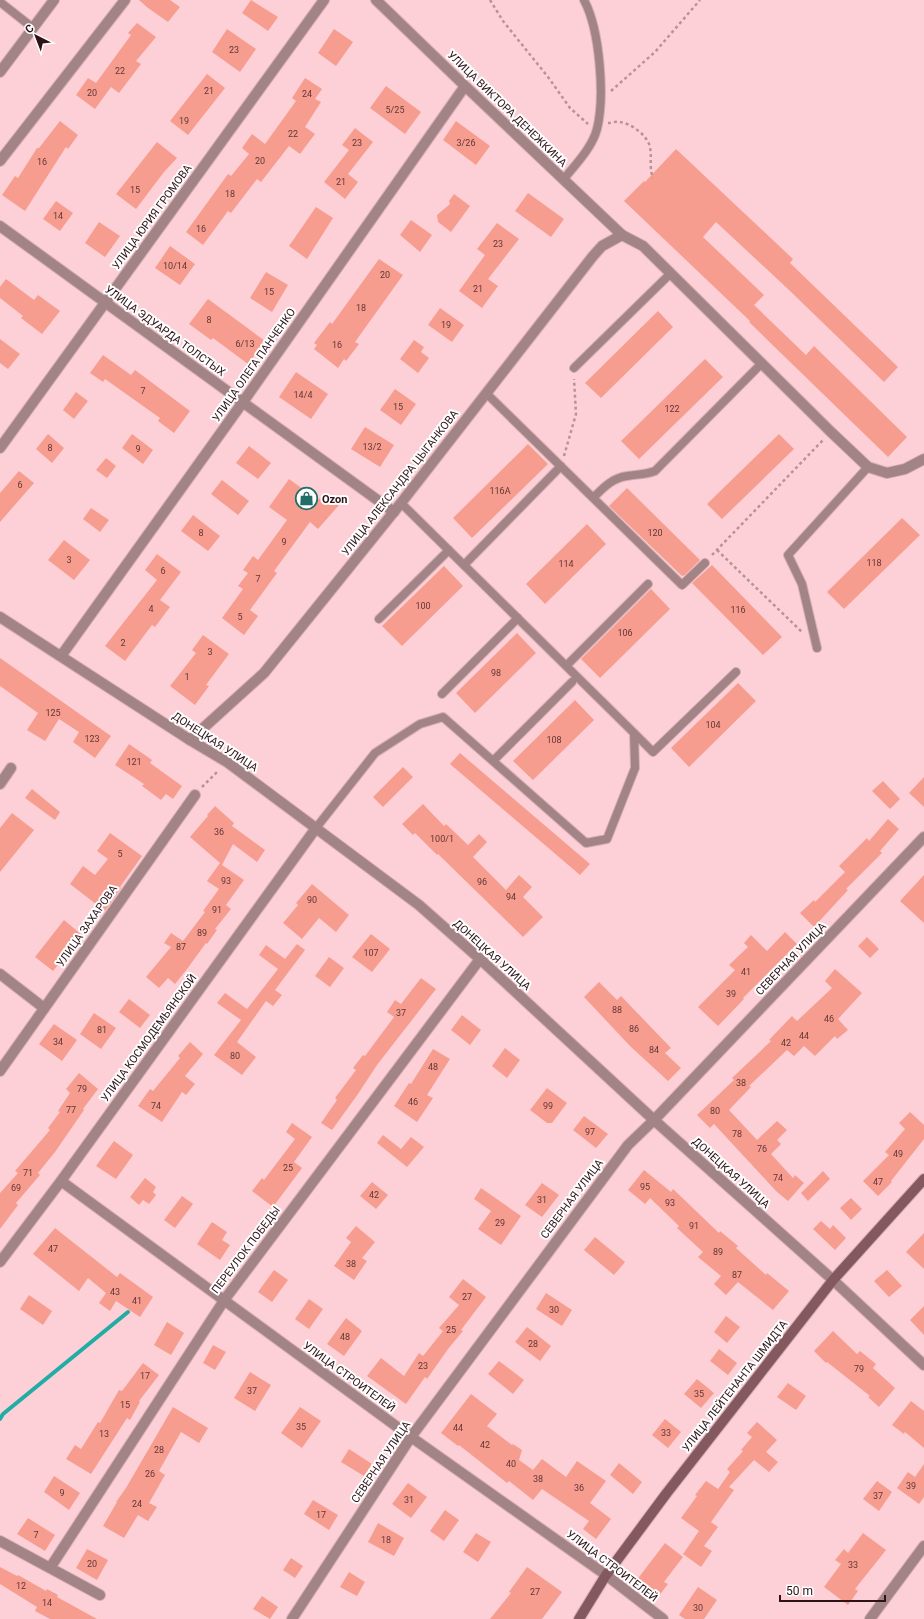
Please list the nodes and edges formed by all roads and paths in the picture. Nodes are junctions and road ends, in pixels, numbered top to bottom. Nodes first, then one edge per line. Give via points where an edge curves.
1 (54, 0) edge
2 (125, 0) edge
3 (324, 0) edge
4 (376, 0) edge
5 (490, 0) edge
6 (584, 0) edge
7 (700, 0) edge
8 (0, 2) edge
9 (33, 28) junction
10 (0, 72) edge
11 (465, 86) junction
12 (600, 100) junction
13 (597, 128) junction
14 (0, 162) edge
15 (653, 178) dead end
16 (564, 180) junction
17 (0, 226) edge
18 (622, 235) junction
19 (671, 273) junction
20 (105, 303) junction
21 (762, 363) junction
22 (574, 368) joint
23 (486, 393) junction
24 (242, 402) junction
25 (830, 432) junction
26 (0, 448) edge
27 (924, 459) edge
28 (560, 466) junction
29 (868, 467) junction
30 (593, 498) junction
31 (401, 503) junction
32 (394, 512) junction
33 (449, 550) junction
34 (717, 550) junction
35 (705, 563) joint
36 (464, 565) junction
37 (648, 584) dead end
38 (0, 617) edge
39 (518, 618) junction
40 (379, 619) dead end
41 (817, 648) joint
42 (61, 656) junction
43 (566, 666) junction
44 (736, 672) dead end
45 (572, 682) dead end
46 (442, 694) dead end
47 (634, 733) junction
48 (190, 740) junction
49 (493, 761) junction
50 (227, 762) junction
51 (11, 768) dead end
52 (0, 784) edge
53 (195, 795) joint
54 (316, 828) junction
55 (924, 837) edge
56 (480, 958) junction
57 (0, 974) edge
58 (44, 1008) junction
59 (0, 1071) edge
60 (654, 1120) junction
61 (924, 1179) edge
62 (61, 1181) junction
63 (0, 1262) edge
64 (833, 1280) junction
65 (224, 1299) junction
66 (924, 1365) edge
67 (411, 1437) junction
68 (0, 1542) edge
69 (924, 1546) edge
70 (50, 1568) junction
71 (606, 1575) junction
72 (100, 1596) dead end
73 (292, 1619) edge
74 (579, 1619) edge
75 (663, 1619) edge
76 (870, 1619) edge

1 - 9 street
2 - 14 street
3 - 20 street, УЛИЦА ЮРИЯ ГРОМОВА
4 - 11 street, УЛИЦА ВИКТОРА ДЕНЕЖКИНА
5 - 13 path via 503,21 570,108
6 - 12 lane via 593,25 597,49
7 - 12 path via 655,52
8 - 9 lane
9 - 10 street
11 - 16 street, УЛИЦА ВИКТОРА ДЕНЕЖКИНА
11 - 24 street, УЛИЦА ОЛЕГА ПАНЧЕНКО
12 - 13 lane
13 - 15 path via 620,122 634,127 650,147 650,171
13 - 16 lane via 588,148
16 - 18 street, УЛИЦА ВИКТОРА ДЕНЕЖКИНА
17 - 20 street, УЛИЦА ЭДУАРДА ТОЛСТЫХ
18 - 19 street, УЛИЦА ВИКТОРА ДЕНЕЖКИНА via 643,246
18 - 23 street, УЛИЦА АЛЕКСАНДРА ЦЫГАНКОВА via 602,246 593,256
19 - 21 street, УЛИЦА ВИКТОРА ДЕНЕЖКИНА
19 - 22 lane
20 - 24 street, УЛИЦА ЭДУАРДА ТОЛСТЫХ
20 - 26 street, УЛИЦА ЮРИЯ ГРОМОВА
21 - 25 street, УЛИЦА ВИКТОРА ДЕНЕЖКИНА
21 - 30 lane via 655,471 611,481
22 - 28 path via 576,414
23 - 28 lane
23 - 31 street, УЛИЦА АЛЕКСАНДРА ЦЫГАНКОВА
24 - 32 street, УЛИЦА ЭДУАРДА ТОЛСТЫХ
24 - 42 street, УЛИЦА ОЛЕГА ПАНЧЕНКО
25 - 29 street, УЛИЦА ВИКТОРА ДЕНЕЖКИНА
25 - 34 path
27 - 29 street via 905,469 887,472
28 - 30 lane
28 - 36 lane
29 - 41 lane via 788,554 802,584
30 - 35 lane via 682,585
31 - 32 street, УЛИЦА АЛЕКСАНДРА ЦЫГАНКОВА
31 - 33 lane
32 - 48 street, УЛИЦА АЛЕКСАНДРА ЦЫГАНКОВА via 264,673
33 - 36 lane
33 - 40 lane
34 - 35 path
34 - 41 path
36 - 39 lane
37 - 43 lane
38 - 42 street, ДОНЕЦКАЯ УЛИЦА
39 - 43 lane
39 - 46 lane
42 - 48 street, ДОНЕЦКАЯ УЛИЦА
43 - 47 lane
44 - 47 lane via 653,752
45 - 49 lane
47 - 49 lane via 635,768 607,839 586,843
48 - 50 street, ДОНЕЦКАЯ УЛИЦА
49 - 54 lane via 443,717 420,724 375,753
50 - 53 path
50 - 54 street, ДОНЕЦКАЯ УЛИЦА
51 - 52 street
53 - 58 street, УЛИЦА ЗАХАРОВА
54 - 56 street, ДОНЕЦКАЯ УЛИЦА via 419,905
54 - 62 street, УЛИЦА КОСМОДЕМЬЯНСКОЙ
55 - 60 street, СЕВЕРНАЯ УЛИЦА
56 - 60 street, ДОНЕЦКАЯ УЛИЦА
56 - 65 street, ПЕРЕУЛОК ПОБЕДЫ
57 - 58 street
58 - 59 street, УЛИЦА ЗАХАРОВА
60 - 64 street, ДОНЕЦКАЯ УЛИЦА
60 - 67 street, СЕВЕРНАЯ УЛИЦА via 628,1145
61 - 64 main road, УЛИЦА ЛЕЙТЕНАНТА ШМИДТА
62 - 63 street, УЛИЦА КОСМОДЕМЬЯНСКОЙ
62 - 65 street, УЛИЦА СТРОИТЕЛЕЙ
64 - 66 street, ДОНЕЦКАЯ УЛИЦА
64 - 71 main road, УЛИЦА ЛЕЙТЕНАНТА ШМИДТА
65 - 67 street, УЛИЦА СТРОИТЕЛЕЙ
65 - 70 street, ПЕРЕУЛОК ПОБЕДЫ
67 - 71 street, УЛИЦА СТРОИТЕЛЕЙ
67 - 73 street, СЕВЕРНАЯ УЛИЦА
68 - 70 street
69 - 76 street
70 - 72 street
71 - 74 main road, УЛИЦА ЛЕЙТЕНАНТА ШМИДТА
71 - 75 street, УЛИЦА СТРОИТЕЛЕЙ

